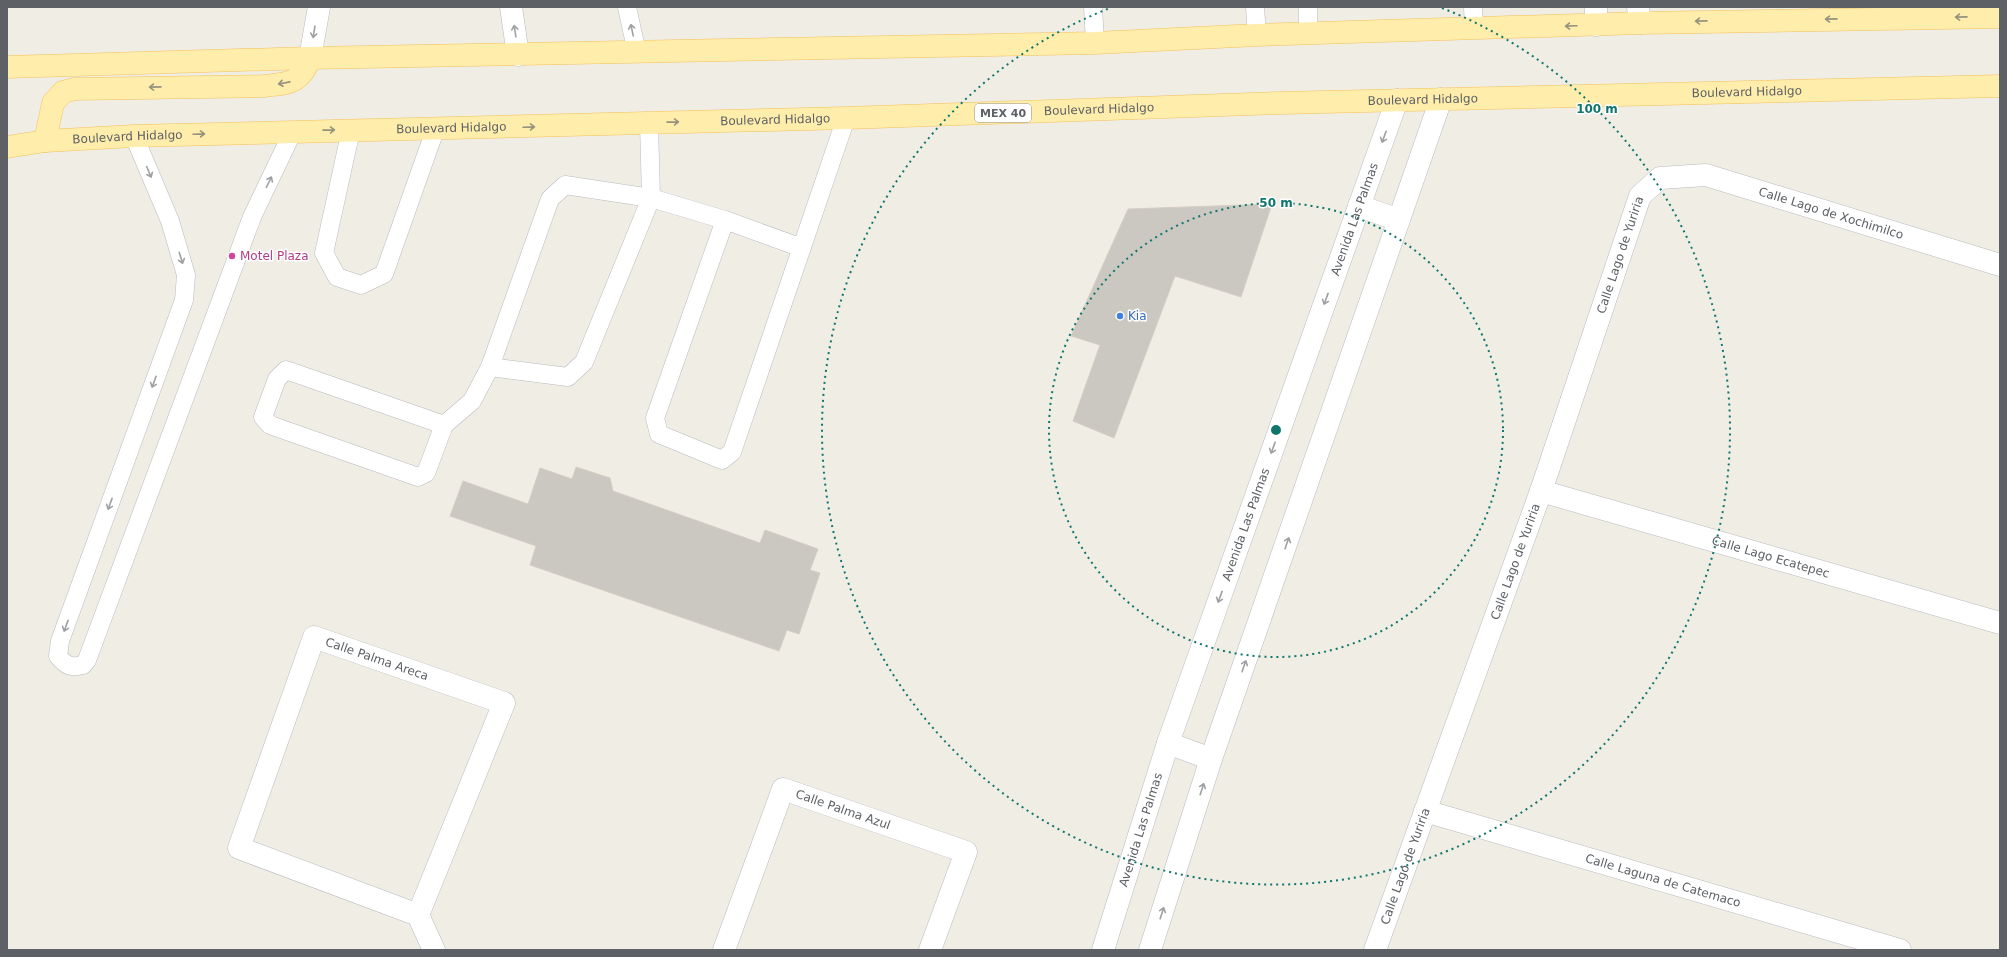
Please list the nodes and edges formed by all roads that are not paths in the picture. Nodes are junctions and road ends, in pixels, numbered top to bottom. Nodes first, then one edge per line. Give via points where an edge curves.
1 (319, 7) edge
2 (511, 7) edge
3 (627, 7) edge
4 (1093, 7) edge
5 (1255, 7) edge
6 (1308, 7) edge
7 (1777, 13) edge
8 (1639, 15) edge
9 (1596, 16) edge
10 (2000, 17) edge
11 (1474, 18) edge
12 (1308, 34) junction
13 (1257, 35) junction
14 (1095, 43) junction
15 (637, 53) junction
16 (518, 54) junction
17 (310, 58) junction
18 (7, 67) edge
19 (2000, 86) edge
20 (1441, 99) junction
21 (1397, 100) junction
22 (846, 118) junction
23 (649, 123) junction
24 (351, 130) junction
25 (435, 130) junction
26 (292, 131) junction
27 (134, 136) junction
28 (45, 141) junction
29 (7, 147) edge
30 (1660, 178) joint
31 (651, 198) junction
32 (1360, 206) junction
33 (725, 220) junction
34 (1399, 220) junction
35 (802, 248) junction
36 (2000, 266) edge
37 (490, 367) junction
38 (444, 425) junction
39 (1541, 491) junction
40 (2000, 623) edge
41 (1168, 743) junction
42 (1212, 758) junction
43 (1425, 811) junction
44 (418, 915) junction
45 (434, 950) edge
46 (724, 950) edge
47 (930, 950) edge
48 (1103, 950) edge
49 (1150, 950) edge
50 (1375, 950) edge
51 (1900, 950) edge

1 -> 17 street
16 -> 2 street
15 -> 3 lane
4 - 14 lane
5 - 13 lane
6 - 12 lane
7 -> 8 main road
10 -> 7 main road
8 - 9 main road
9 -> 11 main road
11 - 12 main road
12 - 13 main road
13 - 14 main road
14 - 15 main road
15 - 16 main road
16 - 17 main road
17 - 18 main road
17 -> 28 main road via 304,72 287,84 75,88 63,92 53,103
19 - 20 main road, Boulevard Hidalgo / MEX 40
20 - 21 main road, Boulevard Hidalgo / MEX 40
20 - 34 street
21 - 22 main road, Boulevard Hidalgo / MEX 40
21 -> 32 street, Avenida Las Palmas
23 -> 22 main road, Boulevard Hidalgo / MEX 40
22 - 35 lane
25 -> 23 main road, Boulevard Hidalgo / MEX 40
23 - 31 lane
24 - 25 main road, Boulevard Hidalgo / MEX 40
24 - 25 lane via 324,253 337,277 361,285 384,274
26 -> 24 main road, Boulevard Hidalgo / MEX 40
27 -> 26 main road, Boulevard Hidalgo / MEX 40
27 -> 26 lane via 170,221 186,276 184,300 60,641 58,656 73,668 83,665 87,660 252,217
27 - 28 main road, Boulevard Hidalgo / MEX 40
28 - 29 main road, Boulevard Hidalgo / MEX 40
30 - 36 street, Calle Lago de Xochimilco via 1706,175
30 - 39 street, Calle Lago de Yuriria via 1640,196
31 - 33 lane
31 - 37 lane via 584,362 568,377
31 - 37 lane via 565,185 550,199
32 - 34 street
32 -> 41 street, Avenida Las Palmas
33 - 35 lane
33 - 35 lane via 655,418 659,434 722,460 732,452
42 -> 34 street
37 - 38 lane via 472,401
38 - 38 lane via 426,473 418,477 270,425 263,416 277,379 286,370
39 - 40 street, Calle Lago Ecatepec
39 - 43 street, Calle Lago de Yuriria
41 - 42 street
41 - 48 street, Avenida Las Palmas
49 -> 42 street
43 - 50 street, Calle Lago de Yuriria
43 - 51 street, Calle Laguna de Catemaco
44 - 44 street, Calle Palma Areca via 504,704 314,637 239,848
44 - 45 street
46 - 47 street, Calle Palma Azul via 783,789 966,852

